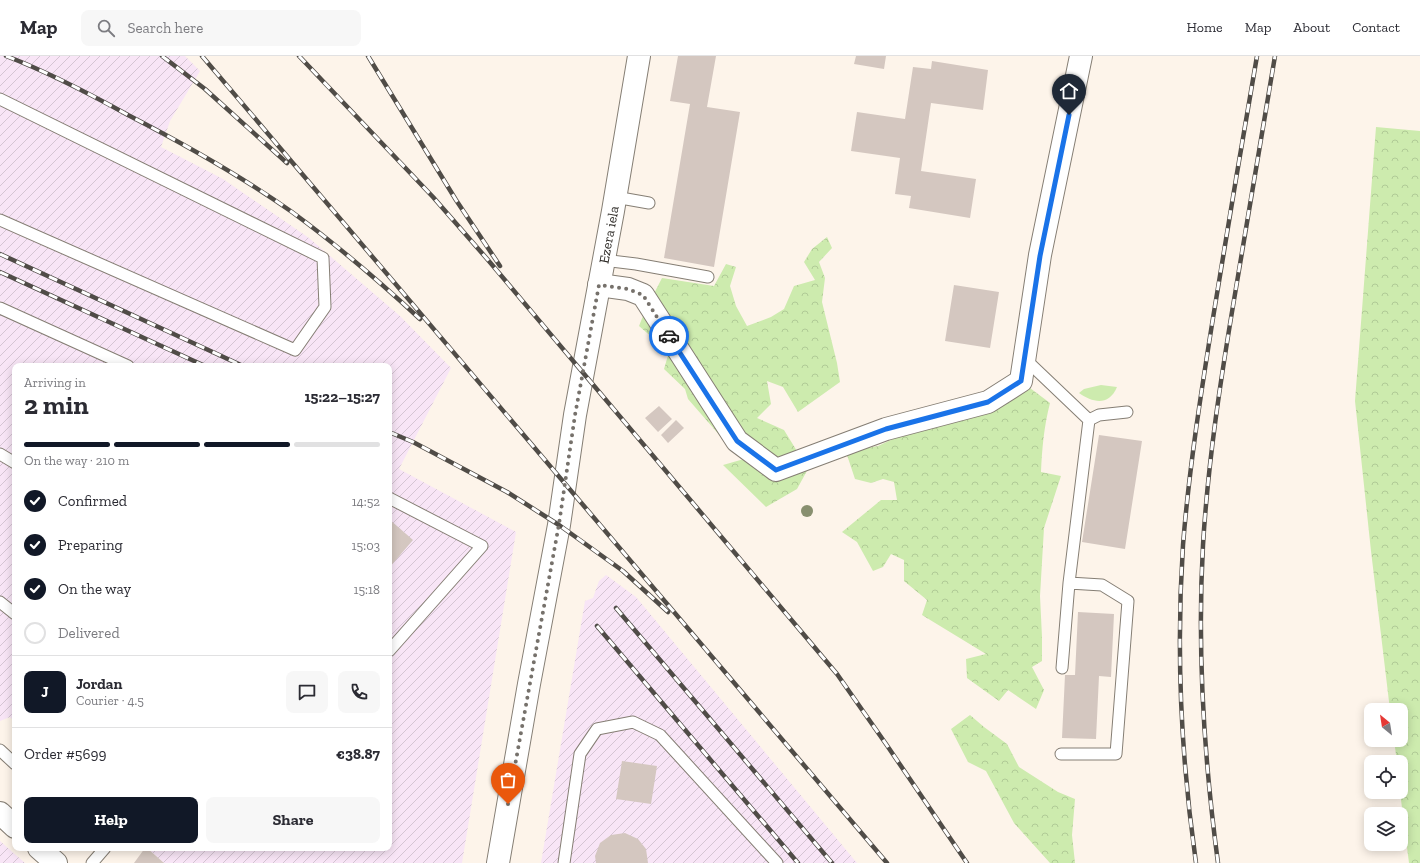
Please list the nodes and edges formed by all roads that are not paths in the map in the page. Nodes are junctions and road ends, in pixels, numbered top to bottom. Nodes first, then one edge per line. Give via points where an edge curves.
1 (639, 56) edge
2 (1081, 56) edge
3 (0, 99) edge
4 (615, 197) junction
5 (649, 203) dead end
6 (0, 220) edge
7 (604, 260) junction
8 (708, 277) dead end
9 (599, 285) junction
10 (0, 308) edge
11 (1025, 359) junction
12 (121, 363) edge
13 (1127, 412) dead end
14 (1088, 420) junction
15 (0, 454) edge
16 (12, 461) edge
17 (392, 500) edge
18 (1069, 583) junction
19 (0, 602) edge
20 (12, 612) edge
21 (392, 648) edge
22 (1062, 668) dead end
23 (0, 750) edge
24 (1061, 754) dead end
25 (12, 761) edge
26 (0, 813) edge
27 (12, 824) edge
28 (42, 851) edge
29 (101, 851) edge
30 (56, 863) edge
31 (92, 863) edge
32 (498, 863) edge
33 (564, 863) edge
34 (778, 863) edge

1 - 4 street, Ezera iela
2 - 11 street via 1040,256
3 - 6 lane via 323,258 324,307 295,350
4 - 5 lane
4 - 7 street, Ezera iela
7 - 8 lane
7 - 9 street, Ezera iela
9 - 11 street via 628,289 643,295 737,441 776,470 886,429 988,402 1021,381
9 - 32 street, Ezera iela
10 - 12 lane
11 - 14 lane
13 - 14 lane via 1099,415
14 - 18 lane
15 - 16 lane
17 - 21 lane via 482,546
18 - 22 lane
18 - 24 lane via 1102,586 1128,601 1116,754
19 - 20 lane
23 - 25 lane
26 - 27 street
28 - 30 street
29 - 31 lane
33 - 34 lane via 580,754 597,730 633,722 660,735

